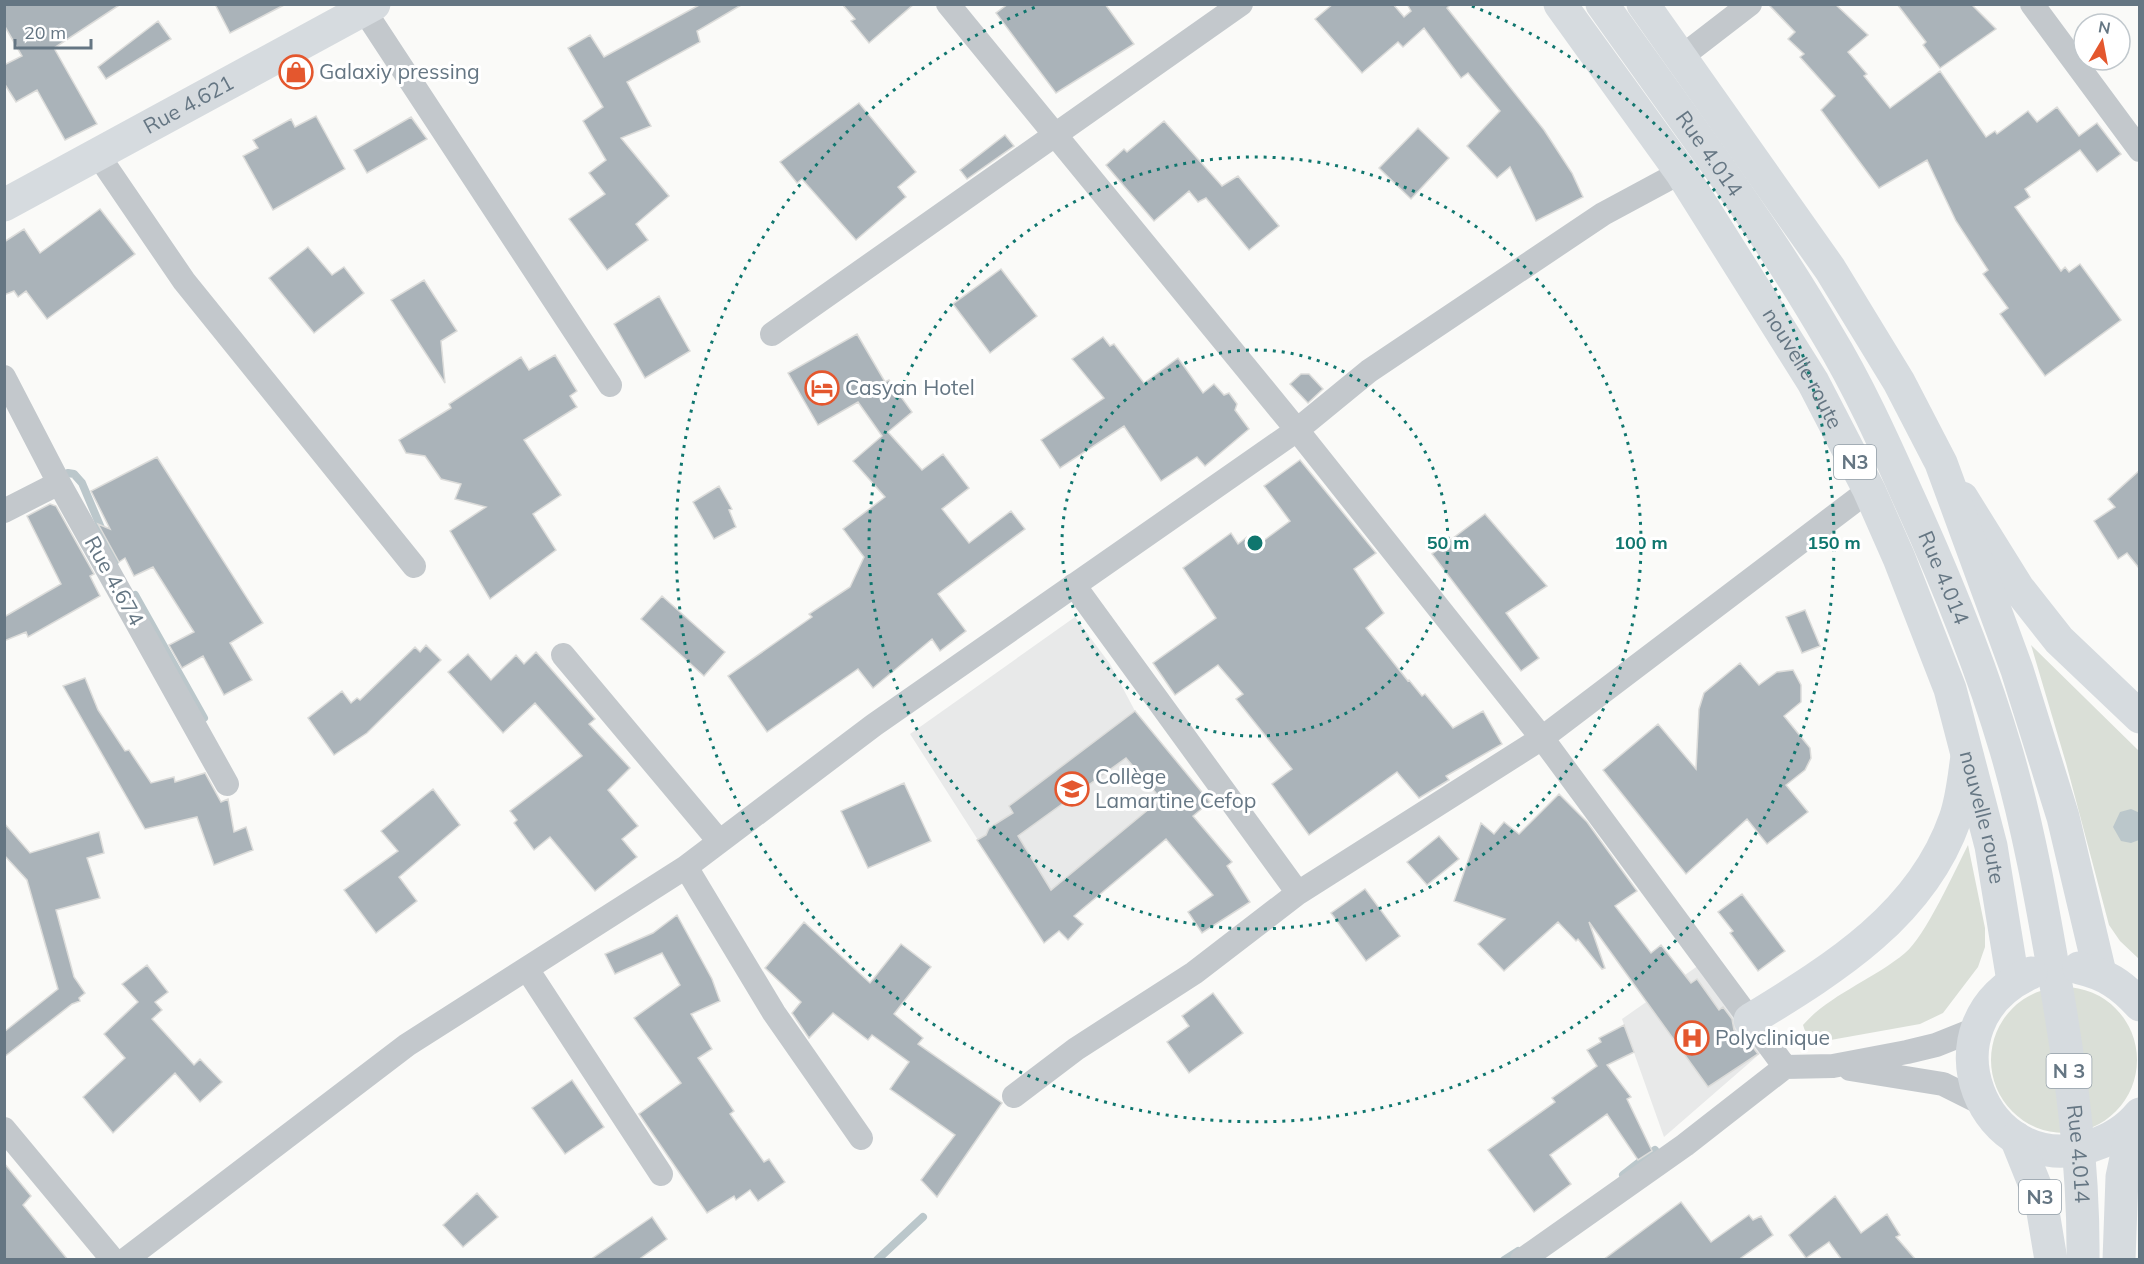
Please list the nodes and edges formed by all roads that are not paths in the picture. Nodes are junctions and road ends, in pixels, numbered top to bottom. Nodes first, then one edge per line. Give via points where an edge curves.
1 (948, 4) edge
2 (1241, 4) edge
3 (1560, 4) edge
4 (1602, 4) edge
5 (1643, 4) edge
6 (1750, 4) edge
7 (2032, 4) edge
8 (366, 6) edge
9 (1680, 58) junction
10 (1055, 134) junction
11 (2139, 150) edge
12 (98, 155) junction
13 (1681, 172) junction
14 (4, 205) edge
15 (772, 334) dead end
16 (4, 377) edge
17 (610, 385) dead end
18 (1297, 430) junction
19 (1941, 463) junction
20 (59, 483) junction
21 (1869, 490) junction
22 (4, 511) edge
23 (414, 566) dead end
24 (1074, 585) junction
25 (563, 655) dead end
26 (2139, 717) edge
27 (1542, 738) junction
28 (1967, 756) junction
29 (226, 784) dead end
30 (719, 841) junction
31 (686, 867) junction
32 (1298, 893) junction
33 (527, 969) junction
34 (2100, 973) junction
35 (2013, 981) junction
36 (2139, 1005) edge
37 (1750, 1020) junction
38 (1976, 1029) junction
39 (1833, 1066) junction
40 (1785, 1067) junction
41 (1014, 1096) dead end
42 (1983, 1104) junction
43 (2137, 1118) edge
44 (4, 1129) edge
45 (861, 1138) dead end
46 (2016, 1138) junction
47 (661, 1174) dead end
48 (2083, 1244) edge
49 (2048, 1258) edge
50 (112, 1260) edge
51 (125, 1260) edge
52 (1522, 1260) edge
53 (2119, 1260) edge

1 - 10 street
2 - 10 street
3 - 13 main road, nouvelle route / N3
4 - 48 main road, Rue 4.014 / N 3 via 1687,120 1830,338 1880,434 1954,595 2007,752 2044,915 2079,1153
5 - 9 main road
6 - 9 street
7 - 11 street
8 - 12 main road, Rue 4.621
8 - 17 street
9 - 19 main road via 1830,269 1899,382
10 - 15 street
10 - 18 street
12 - 14 main road, Rue 4.621
12 - 23 street via 184,281
13 - 18 street via 1603,214 1379,364
13 - 21 main road, nouvelle route / N3 via 1813,382
16 - 20 street, Rue 4.674
18 - 24 street
18 - 27 street
19 - 26 main road via 2025,597 2059,640
19 - 34 main road via 2017,670 2060,806
20 - 22 street
20 - 29 street, Rue 4.674
21 - 27 street
21 - 28 main road, nouvelle route / N3 via 1950,689
24 - 30 street via 874,725
24 - 32 street
25 - 30 street
27 - 32 street
27 - 37 street
28 - 35 main road, nouvelle route / N3 via 1991,846
28 - 37 main road via 1956,818 1941,852 1912,894 1886,925 1833,969
30 - 31 street
31 - 33 street
31 - 45 street via 774,1013
32 - 41 street via 1194,973 1076,1049
33 - 47 street
33 - 51 street via 407,1045
34 - 35 main road via 2071,966 2040,969
34 - 36 main road via 2124,987
35 - 38 main road via 1990,1002
37 - 40 street
38 - 39 street via 1936,1045
38 - 42 main road via 1972,1072
39 - 40 street
39 - 42 street via 1943,1084
40 - 52 street via 1676,1152
42 - 46 main road
43 - 46 main road via 2109,1140 2078,1150 2046,1149
43 - 53 main road via 2122,1178
44 - 50 street
46 - 49 main road, N3 via 2041,1200

